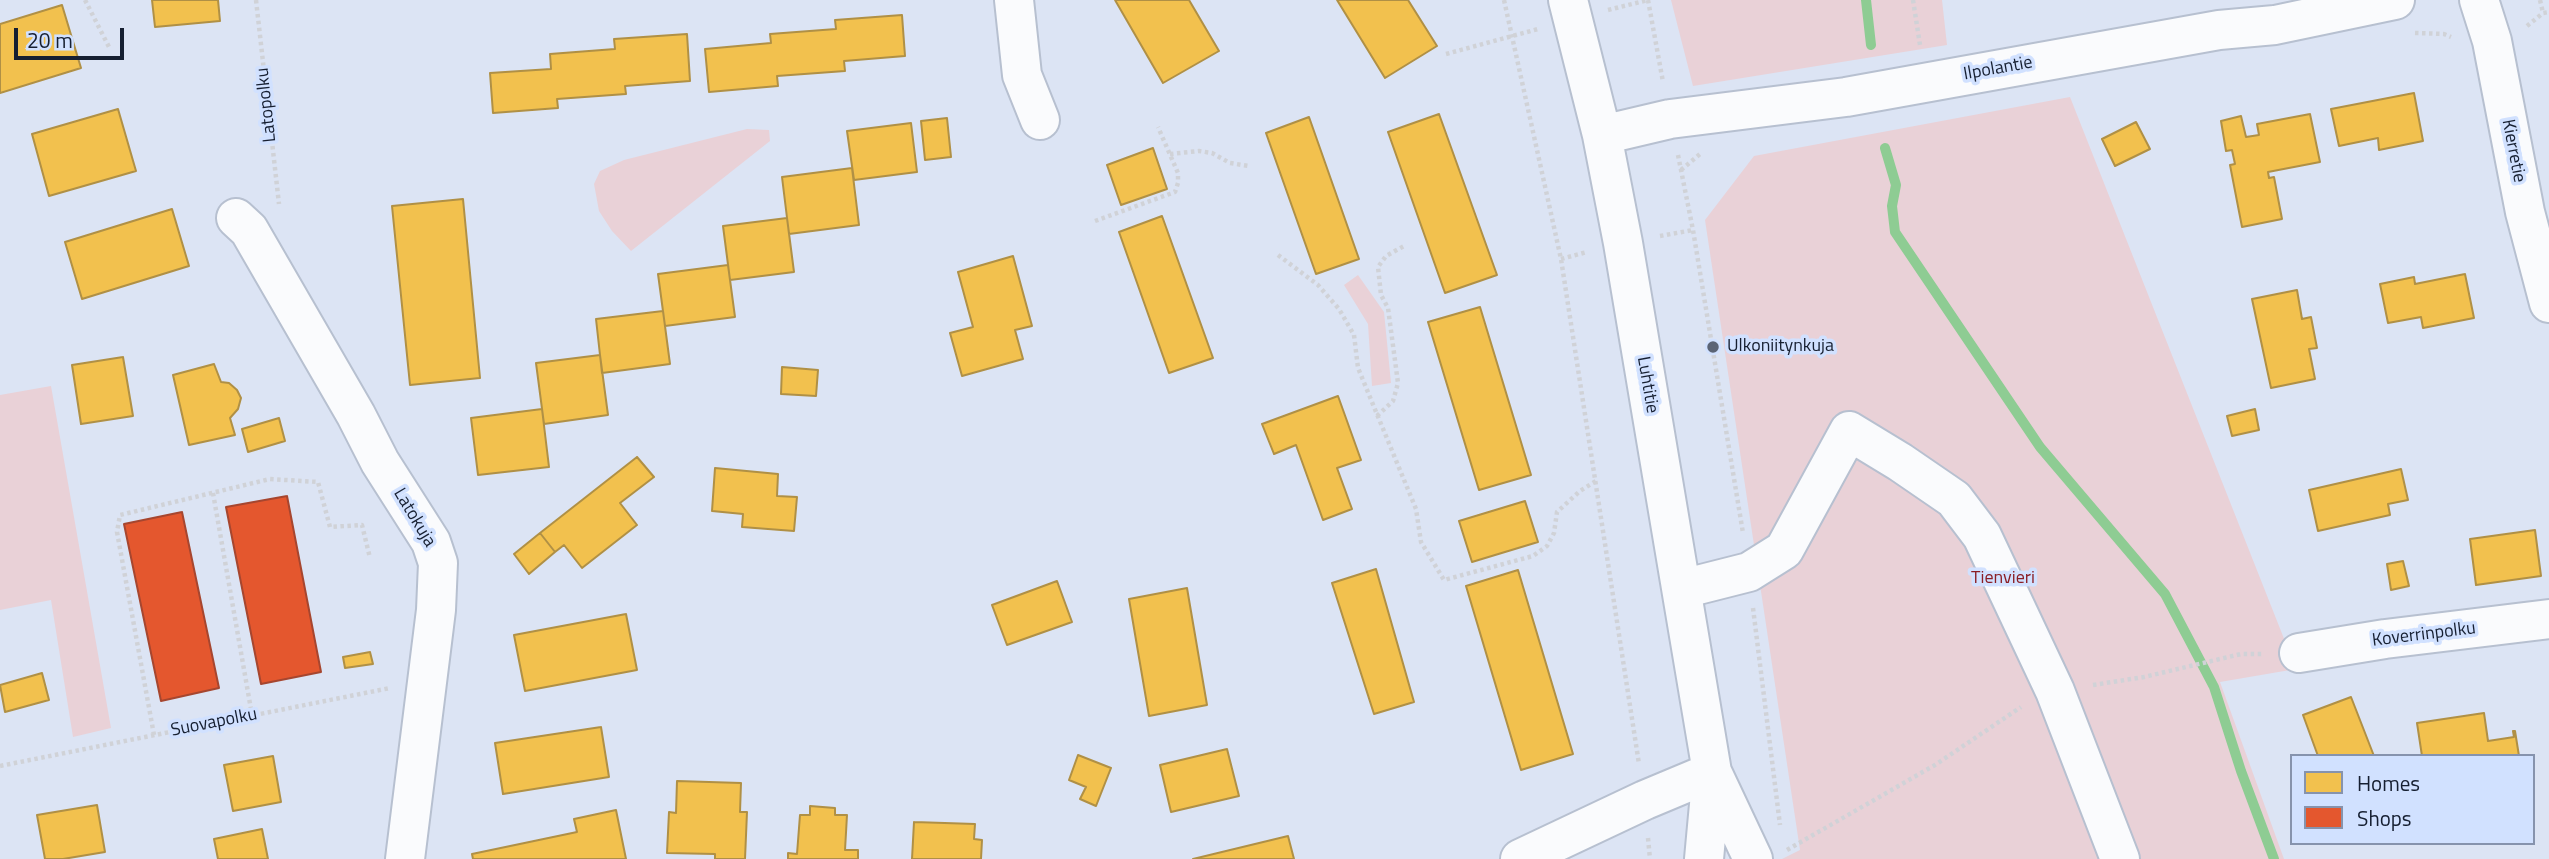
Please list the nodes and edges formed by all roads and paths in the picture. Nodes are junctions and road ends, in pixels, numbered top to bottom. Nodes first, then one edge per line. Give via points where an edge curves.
1 (85, 0) edge
2 (256, 0) edge
3 (1014, 0) edge
4 (1504, 0) edge
5 (1568, 0) edge
6 (1648, 0) edge
7 (1913, 0) edge
8 (2395, 0) edge
9 (2479, 0) edge
10 (2540, 0) edge
11 (2543, 13) dead end
12 (1513, 36) junction
13 (109, 47) dead end
14 (1446, 54) dead end
15 (1926, 81) junction
16 (1670, 118) junction
17 (1040, 120) dead end
18 (1158, 127) dead end
19 (1602, 135) junction
20 (1170, 154) junction
21 (1249, 166) dead end
22 (280, 210) dead end
23 (236, 218) dead end
24 (1095, 221) dead end
25 (1404, 246) dead end
26 (1278, 255) dead end
27 (2549, 303) edge
28 (1377, 416) junction
29 (1597, 481) junction
30 (212, 493) junction
31 (370, 558) dead end
32 (1749, 572) junction
33 (1682, 589) junction
34 (2549, 619) edge
35 (2299, 653) dead end
36 (2241, 654) dead end
37 (428, 680) junction
38 (2055, 691) junction
39 (252, 715) junction
40 (154, 735) junction
41 (0, 766) edge
42 (1712, 772) junction
43 (1645, 800) junction
44 (1780, 826) dead end
45 (1773, 850) edge
46 (405, 859) edge
47 (1520, 859) edge
48 (1650, 859) edge
49 (1704, 859) edge
50 (1785, 859) edge
51 (2120, 859) edge

1 - 13 path
2 - 22 path, Latopolku
3 - 17 street via 1022,75
4 - 12 path
5 - 19 street, Luhtitie
6 - 16 path
7 - 15 path
8 - 15 street, Ilpolantie via 2275,25 2219,30
9 - 27 street, Kierretie
10 - 11 path
12 - 14 path
12 - 29 path via 1561,259
15 - 16 street, Ilpolantie via 1846,97
16 - 19 street, Ilpolantie
16 - 32 path
18 - 20 path
19 - 33 street, Luhtitie
20 - 21 path via 1199,151
20 - 24 path via 1178,173 1175,192
23 - 37 street, Latokuja via 250,230 380,463 431,542 439,584
25 - 28 path via 1386,256 1378,267 1398,383 1393,401
26 - 28 path via 1318,285 1346,319
28 - 29 path via 1416,509 1421,542 1444,580 1533,556 1547,546 1557,512
29 - 43 path
30 - 31 path via 270,479 318,482 331,527 362,525
30 - 39 path
30 - 40 path via 120,514 117,532
32 - 33 street
32 - 38 street via 1784,550 1849,431 1954,499 1982,536
32 - 44 path
33 - 42 street, Luhtitie
34 - 35 street, Koverrinpolku
36 - 38 path
37 - 39 path, Suovapolku
37 - 46 street, Latokuja
38 - 45 path via 2015,710 1935,765
38 - 51 street
39 - 40 path, Suovapolku
40 - 41 path, Suovapolku
42 - 43 street
42 - 45 street, Luhtitie
42 - 49 street, Luhtitie
43 - 47 street
43 - 48 path
45 - 50 path

